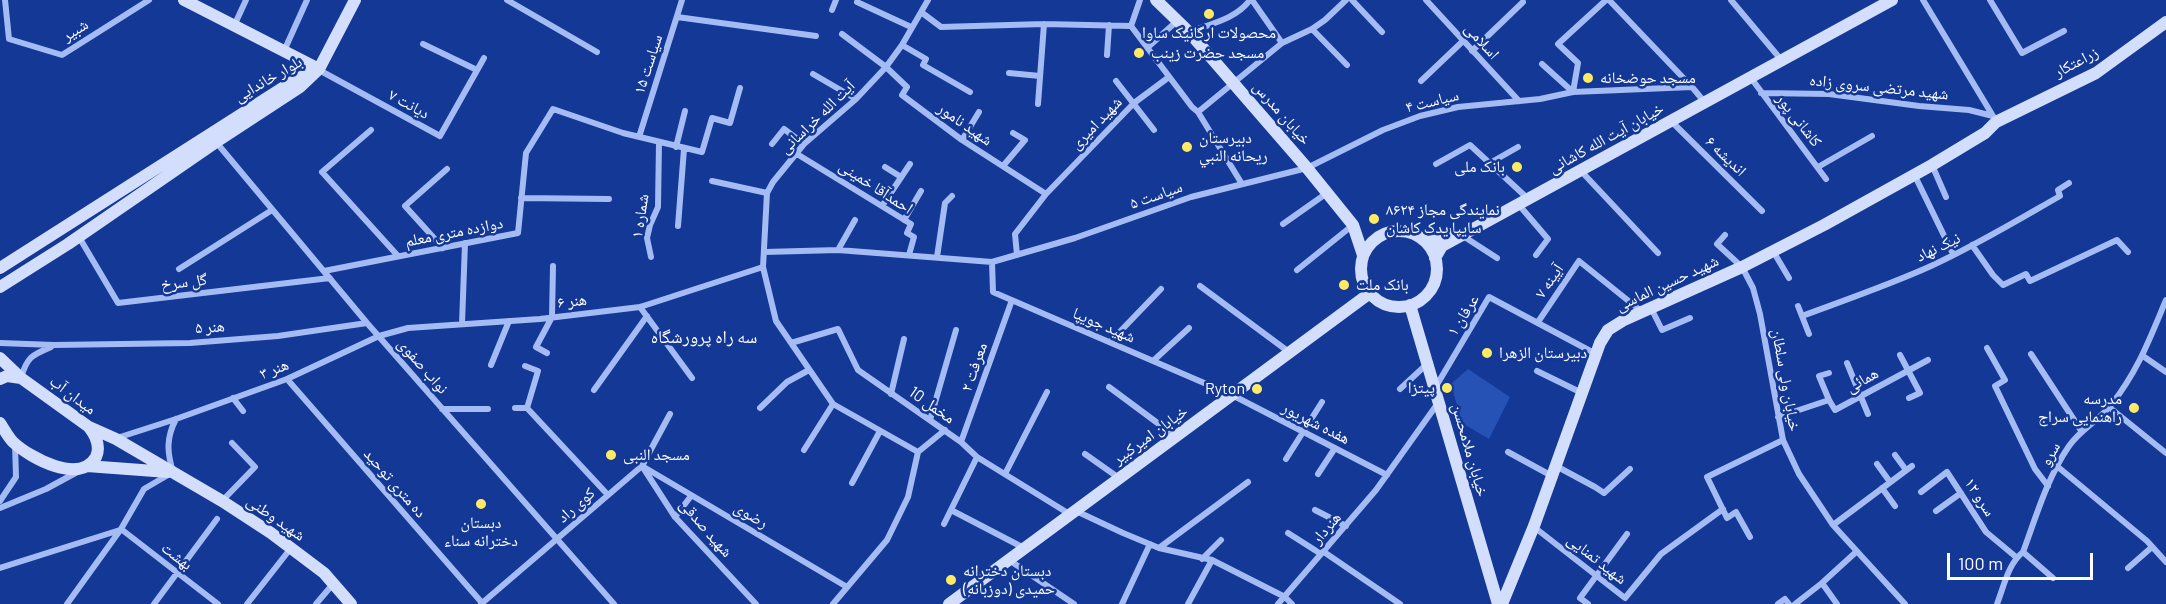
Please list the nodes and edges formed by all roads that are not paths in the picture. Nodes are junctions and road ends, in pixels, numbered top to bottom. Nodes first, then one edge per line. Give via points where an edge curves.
1 (5, 0) edge
2 (149, 0) edge
3 (186, 0) edge
4 (246, 0) edge
5 (307, 0) edge
6 (355, 0) edge
7 (507, 0) edge
8 (682, 0) edge
9 (836, 0) edge
10 (928, 0) edge
11 (1140, 0) edge
12 (1156, 0) edge
13 (1251, 0) edge
14 (1346, 0) edge
15 (1352, 0) edge
16 (1426, 0) edge
17 (1608, 0) edge
18 (1731, 0) edge
19 (1880, 0) edge
20 (1892, 0) edge
21 (1923, 0) edge
22 (1990, 0) edge
23 (858, 2) dead end
24 (1523, 2) dead end
25 (832, 10) dead end
26 (921, 12) junction
27 (677, 17) junction
28 (1178, 21) junction
29 (2166, 22) edge
30 (1044, 24) junction
31 (1109, 25) junction
32 (234, 26) junction
33 (1131, 26) junction
34 (911, 27) junction
35 (1312, 29) junction
36 (2064, 31) dead end
37 (1189, 32) junction
38 (1382, 32) dead end
39 (842, 34) dead end
40 (816, 36) dead end
41 (1463, 41) junction
42 (1282, 43) junction
43 (423, 44) dead end
44 (902, 45) junction
45 (1147, 48) junction
46 (284, 51) junction
47 (1472, 51) junction
48 (597, 52) dead end
49 (1107, 55) dead end
50 (1778, 56) junction
51 (484, 58) dead end
52 (1542, 64) dead end
53 (1347, 65) dead end
54 (886, 67) junction
55 (319, 69) junction
56 (477, 70) junction
57 (1009, 73) dead end
58 (813, 74) dead end
59 (1040, 76) junction
60 (1169, 77) junction
61 (1750, 77) junction
62 (1116, 81) dead end
63 (1420, 81) dead end
64 (1234, 82) junction
65 (1692, 87) junction
66 (740, 88) dead end
67 (970, 92) dead end
68 (1573, 92) junction
69 (1761, 93) junction
70 (856, 99) junction
71 (1702, 99) junction
72 (1519, 101) junction
73 (1134, 103) junction
74 (1038, 104) dead end
75 (685, 111) dead end
76 (979, 112) dead end
77 (1198, 112) junction
78 (1994, 119) junction
79 (1670, 121) junction
80 (372, 130) dead end
81 (1154, 130) dead end
82 (1013, 133) dead end
83 (1872, 136) dead end
84 (639, 137) junction
85 (962, 140) junction
86 (216, 142) junction
87 (659, 142) junction
88 (772, 144) dead end
89 (804, 144) junction
90 (675, 147) junction
91 (1518, 147) dead end
92 (684, 149) junction
93 (797, 154) junction
94 (1490, 163) junction
95 (910, 164) dead end
96 (1436, 164) dead end
97 (1932, 165) junction
98 (1003, 166) junction
99 (1818, 166) junction
100 (885, 167) dead end
101 (1307, 168) junction
102 (447, 169) dead end
103 (1580, 170) junction
104 (1914, 174) junction
105 (901, 177) junction
106 (1826, 179) dead end
107 (712, 181) dead end
108 (2069, 183) dead end
109 (1242, 184) junction
110 (921, 191) dead end
111 (767, 193) junction
112 (1327, 193) junction
113 (1046, 194) junction
114 (952, 196) dead end
115 (1946, 197) dead end
116 (521, 198) junction
117 (609, 199) dead end
118 (1522, 200) junction
119 (882, 206) junction
120 (272, 210) junction
121 (1762, 211) dead end
122 (855, 220) dead end
123 (904, 220) junction
124 (1283, 224) dead end
125 (1353, 225) junction
126 (678, 226) dead end
127 (1725, 235) dead end
128 (1462, 236) junction
129 (79, 237) junction
130 (1377, 237) junction
131 (1426, 242) junction
132 (465, 243) junction
133 (1972, 245) junction
134 (443, 248) junction
135 (838, 250) junction
136 (1773, 251) junction
137 (765, 252) junction
138 (2128, 252) dead end
139 (1658, 253) dead end
140 (1953, 254) junction
141 (909, 255) junction
142 (1017, 255) junction
143 (1363, 255) junction
144 (1536, 255) dead end
145 (398, 256) junction
146 (651, 257) dead end
147 (937, 257) junction
148 (1435, 258) junction
149 (1497, 258) dead end
150 (992, 262) junction
151 (553, 266) dead end
152 (763, 267) junction
153 (1742, 267) junction
154 (0, 268) edge
155 (179, 269) dead end
156 (1297, 270) dead end
157 (324, 271) junction
158 (330, 278) junction
159 (1789, 278) dead end
160 (1200, 286) dead end
161 (0, 287) edge
162 (1161, 289) dead end
163 (1370, 294) junction
164 (1012, 300) junction
165 (2166, 300) edge
166 (1410, 305) junction
167 (1798, 306) dead end
168 (640, 307) junction
169 (1646, 309) junction
170 (647, 316) junction
171 (1802, 316) junction
172 (552, 317) junction
173 (1690, 318) dead end
174 (509, 321) junction
175 (1538, 322) junction
176 (367, 323) junction
177 (462, 324) junction
178 (1189, 328) dead end
179 (956, 330) dead end
180 (1809, 334) dead end
181 (379, 336) junction
182 (904, 339) dead end
183 (1110, 342) junction
184 (791, 343) junction
185 (0, 344) edge
186 (54, 345) junction
187 (1987, 348) dead end
188 (547, 352) dead end
189 (1289, 352) junction
190 (1596, 354) junction
191 (2031, 354) dead end
192 (1900, 355) dead end
193 (2143, 356) junction
194 (0, 358) edge
195 (1928, 360) dead end
196 (1154, 361) junction
197 (1428, 363) junction
198 (1847, 363) dead end
199 (491, 365) dead end
200 (525, 366) dead end
201 (809, 370) junction
202 (1537, 371) dead end
203 (1908, 371) junction
204 (2166, 372) edge
205 (1829, 373) dead end
206 (21, 378) junction
207 (692, 378) dead end
208 (0, 379) edge
209 (286, 379) junction
210 (1109, 387) dead end
211 (1400, 389) dead end
212 (1435, 389) junction
213 (594, 390) dead end
214 (1047, 392) dead end
215 (891, 393) junction
216 (1582, 393) junction
217 (1232, 395) junction
218 (1861, 396) junction
219 (233, 398) junction
220 (1909, 398) dead end
221 (1829, 400) junction
222 (1322, 402) dead end
223 (1439, 402) junction
224 (832, 404) junction
225 (2109, 407) junction
226 (515, 408) dead end
227 (527, 408) junction
228 (760, 408) dead end
229 (442, 409) junction
230 (488, 409) dead end
231 (243, 411) dead end
232 (670, 414) dead end
233 (1868, 414) dead end
234 (1778, 417) junction
235 (176, 419) junction
236 (930, 420) junction
237 (0, 423) edge
238 (89, 427) junction
239 (945, 430) junction
240 (880, 431) junction
241 (1304, 431) junction
242 (2082, 432) junction
243 (1175, 437) junction
244 (116, 439) junction
245 (9, 440) edge
246 (1783, 440) junction
247 (961, 442) junction
248 (232, 443) dead end
249 (1335, 448) junction
250 (804, 450) dead end
251 (918, 452) junction
252 (1508, 452) dead end
253 (2166, 453) edge
254 (1085, 454) dead end
255 (1895, 455) dead end
256 (977, 457) junction
257 (1286, 459) dead end
258 (1877, 464) dead end
259 (642, 466) junction
260 (1912, 466) dead end
261 (86, 467) junction
262 (2058, 467) junction
263 (1630, 469) dead end
264 (1906, 470) junction
265 (1554, 471) junction
266 (172, 472) junction
267 (1005, 474) junction
268 (1318, 474) dead end
269 (1387, 475) junction
270 (1120, 478) junction
271 (1248, 482) dead end
272 (1890, 482) junction
273 (852, 483) dead end
274 (2048, 486) junction
275 (1882, 488) junction
276 (1921, 492) dead end
277 (1961, 493) junction
278 (608, 495) junction
279 (691, 496) junction
280 (0, 501) edge
281 (222, 501) junction
282 (1895, 506) dead end
283 (0, 508) edge
284 (1723, 509) junction
285 (951, 510) junction
286 (1315, 510) dead end
287 (1936, 511) dead end
288 (1073, 513) junction
289 (675, 517) junction
290 (217, 519) dead end
291 (944, 524) dead end
292 (1833, 525) junction
293 (1346, 526) junction
294 (1534, 526) junction
295 (121, 530) junction
296 (1288, 533) dead end
297 (1627, 534) dead end
298 (1750, 537) dead end
299 (557, 538) junction
300 (1221, 540) dead end
301 (1150, 544) junction
302 (2152, 547) junction
303 (291, 548) junction
304 (1025, 548) junction
305 (1159, 548) junction
306 (1856, 552) junction
307 (2023, 552) junction
308 (1322, 553) junction
309 (2016, 557) junction
310 (1202, 559) junction
311 (1009, 560) junction
312 (1212, 560) junction
313 (2166, 562) edge
314 (0, 568) edge
315 (2128, 568) dead end
316 (177, 573) junction
317 (1596, 576) junction
318 (2053, 578) dead end
319 (1822, 583) junction
320 (333, 584) junction
321 (847, 586) junction
322 (1285, 597) junction
323 (67, 604) edge
324 (154, 604) edge
325 (218, 604) edge
326 (247, 604) edge
327 (316, 604) edge
328 (351, 604) edge
329 (482, 604) edge
330 (614, 604) edge
331 (756, 604) edge
332 (833, 604) edge
333 (949, 604) edge
334 (1074, 604) edge
335 (1122, 604) edge
336 (1188, 604) edge
337 (1278, 604) edge
338 (1292, 604) edge
339 (1400, 604) edge
340 (1500, 604) edge
341 (1587, 604) edge
342 (1778, 604) edge
343 (1789, 604) edge
344 (1795, 604) edge
345 (1837, 604) edge
346 (1905, 604) edge
347 (1997, 604) edge

1 - 2 street, شبیر via 9,39 62,55
3 - 32 main road
4 - 32 street
5 - 46 street
6 - 55 main road
7 - 48 street
8 - 27 street, سیاست ۱۵
9 - 25 street
10 - 26 street, آیت الله خراسانی
11 - 33 street
12 - 28 main road, خیابان مدرس
13 - 37 street via 1230,17
13 - 42 street
14 - 35 street
15 - 38 street
16 - 41 street, اسلامی
17 - 65 street
17 - 68 street via 1558,44 1578,63
18 - 50 street
19 - 50 main road, خیابان آیت الله کاشانی
20 - 61 main road, خیابان آیت الله کاشانی
21 - 78 street
22 - 36 street via 2022,52
23 - 34 street
24 - 47 street
26 - 30 street via 941,27
26 - 34 street, آیت الله خراسانی
27 - 40 street
27 - 84 street, سیاست ۱۵
28 - 37 main road, خیابان مدرس
28 - 45 street
29 - 78 main road, زراعتکار via 2096,74
30 - 31 street
30 - 59 street
31 - 33 street
31 - 49 street
32 - 46 main road
33 - 45 street
34 - 44 street, آیت الله خراسانی
35 - 42 street
35 - 53 street
37 - 64 main road, خیابان مدرس
39 - 54 street
41 - 47 street, اسلامی
41 - 63 street
42 - 64 street
43 - 56 street
44 - 54 street, آیت الله خراسانی
44 - 67 street via 926,59 923,65
45 - 60 street
46 - 55 main road
47 - 72 street, اسلامی
50 - 71 main road, خیابان آیت الله کاشانی
51 - 56 street, دیانت ۷
52 - 68 street
54 - 70 street, آیت الله خراسانی
54 - 85 street, شهید نامور via 907,87 902,95
55 - 56 street, دیانت ۷ via 440,136
55 - 86 main road, بلوار خاندایی via 300,87
55 - 154 main road, بلوار خاندایی via 295,80
57 - 59 street
58 - 70 street
59 - 74 street
60 - 73 street, شهید امیری
60 - 77 street
61 - 69 street, کاشانی پور
61 - 79 main road, خیابان آیت الله کاشانی
62 - 73 street
64 - 77 street
64 - 101 main road, خیابان مدرس
65 - 68 street, سیاست ۴
65 - 71 street
66 - 92 street, دوازده متری معلم via 730,123 712,118 702,152
68 - 72 street, سیاست ۴
69 - 78 street, شهید مرتضی سروی زاده via 1836,94 1969,110
69 - 99 street, کاشانی پور
70 - 89 street, آیت الله خراسانی
71 - 118 main road, خیابان آیت الله کاشانی
72 - 101 street, سیاست ۴ via 1458,107 1420,116
73 - 81 street
73 - 113 street, شهید امیری
75 - 90 street
76 - 85 street
77 - 109 street
78 - 97 main road, شهید حسین الماسی via 1985,133
79 - 103 main road, خیابان آیت الله کاشانی
79 - 121 street, اندیشه ۶
80 - 145 street via 322,172
82 - 98 street via 1025,140
83 - 99 street
84 - 87 street, دوازده متری معلم
84 - 116 street, دوازده متری معلم via 553,109 526,153
85 - 98 street, شهید نامور
86 - 120 street, نواب صفوی
86 - 129 main road, بلوار خاندایی
87 - 90 street, دوازده متری معلم
87 - 146 street, شماره ۱ via 658,207 647,238
88 - 89 street via 784,129
89 - 93 street, آیت الله خراسانی
90 - 92 street, دوازده متری معلم
91 - 94 street
92 - 126 street
93 - 111 street, آیت الله خراسانی
93 - 119 street, احمدآقا خمینی
94 - 96 street via 1470,145
94 - 118 street
95 - 105 street
97 - 104 main road, شهید حسین الماسی
97 - 115 street
98 - 113 street, شهید نامور
99 - 106 street, کاشانی پور
100 - 105 street
101 - 109 street, سیاست ۵
101 - 112 main road, خیابان مدرس
102 - 134 street via 405,206
103 - 118 main road, خیابان آیت الله کاشانی
103 - 139 street
104 - 136 main road, شهید حسین الماسی
104 - 140 street
105 - 119 street
107 - 111 street
108 - 133 street, نیک نهاد via 2058,190 2060,196
109 - 142 street, سیاست ۵
110 - 123 street
111 - 137 street
112 - 124 street
112 - 125 main road, خیابان مدرس
113 - 142 street, شهید امیری via 1016,234
114 - 147 street via 945,203
116 - 117 street
116 - 132 street, دوازده متری معلم via 518,233
118 - 128 main road, خیابان آیت الله کاشانی
118 - 131 main road, خیابان آیت الله کاشانی via 1439,240
118 - 144 street via 1548,239
119 - 123 street, احمدآقا خمینی
120 - 155 street
120 - 157 street, نواب صفوی
122 - 135 street
123 - 141 street, احمدآقا خمینی via 911,224 907,233 914,237
125 - 130 main road
125 - 143 main road
125 - 156 street
127 - 153 street via 1717,244
128 - 148 main road, خیابان آیت الله کاشانی via 1442,246
128 - 149 street
129 - 158 street, گل سرخ via 118,303
129 - 161 main road, بلوار خاندایی
130 - 131 main road via 1406,231
130 - 143 main road
131 - 148 main road
132 - 134 street, دوازده متری معلم
132 - 177 street
133 - 138 street via 2003,285 2026,274 2030,281 2117,240
133 - 140 street, نیک نهاد
134 - 145 street, دوازده متری معلم
135 - 137 street
135 - 141 street
136 - 153 main road, شهید حسین الماسی
136 - 159 street
137 - 152 street
140 - 171 street, نیک نهاد via 1896,282
141 - 147 street
142 - 150 street, سیاست ۵
143 - 163 main road via 1361,275
145 - 157 street, دوازده متری معلم
147 - 150 street
148 - 166 main road via 1434,283 1429,292
150 - 164 street, شهید جویپا via 993,292
151 - 172 street
152 - 168 street, هنر ۶
152 - 184 street via 776,321
153 - 169 main road, شهید حسین الماسی
153 - 234 street, خیابان ولی سلطان via 1757,301
157 - 158 street, نواب صفوی
158 - 176 street, نواب صفوی
160 - 189 street
162 - 183 street
163 - 166 main road via 1393,306
163 - 189 main road, خیابان امیرکبیر
164 - 183 street, شهید جویپا
164 - 247 street, معرفت ۲
165 - 193 street, سرو
166 - 197 main road, خیابان ملامحسن
167 - 171 street
168 - 170 street
168 - 172 street, هنر ۶
169 - 173 street via 1662,330
169 - 175 street, آیینه ۷ via 1579,261
169 - 190 main road, شهید حسین الماسی via 1608,330
170 - 207 street
170 - 213 street
171 - 180 street
172 - 174 street, هنر ۶
172 - 188 street via 536,347
174 - 177 street, هنر ۶
174 - 199 street
175 - 190 street, عرفان ۱
175 - 212 street, عرفان ۱ via 1489,297
176 - 181 street, نواب صفوی
176 - 186 street, هنر ۵ via 190,343
177 - 181 street, هنر ۶ via 408,328
178 - 196 street
179 - 236 street
181 - 209 street, هنر ۳
181 - 229 street, نواب صفوی
182 - 215 street
183 - 196 street, شهید جویپا
184 - 201 street
184 - 215 street, مخمل 10 via 837,329 858,370
185 - 186 street, هنر ۵
186 - 206 street via 30,357
187 - 274 street via 2005,380 1995,386 2029,458
189 - 217 main road, خیابان امیرکبیر
190 - 216 main road, شهید حسین الماسی
191 - 242 street
192 - 203 street
193 - 204 street
193 - 225 street, سرو
194 - 206 main road, میدان آب
195 - 203 street, همائی
196 - 217 street, شهید جویپا
197 - 211 street
197 - 212 main road, خیابان ملامحسن
198 - 218 street
200 - 227 street via 538,371
201 - 224 street
201 - 228 street via 787,382
202 - 216 street
203 - 218 street, همائی
203 - 220 street via 1920,393
205 - 221 street via 1819,376
206 - 208 main road
206 - 238 main road, میدان آب
209 - 219 street, هنر ۳
209 - 329 street, ده متری توحید
210 - 243 street
212 - 223 main road, خیابان ملامحسن
214 - 267 street
215 - 236 street, مخمل 10
216 - 265 main road, شهید حسین الماسی
217 - 241 street, هفده شهریور
217 - 243 main road, خیابان امیرکبیر
218 - 221 street, همائی via 1835,410
218 - 233 street
219 - 231 street
219 - 235 street, هنر ۳
221 - 234 street, همائی
222 - 241 street
223 - 269 street, هنردار
223 - 340 main road, خیابان ملامحسن
224 - 240 street
224 - 250 street
225 - 242 street, سرو
225 - 253 street
226 - 227 street
227 - 278 street
229 - 230 street
229 - 299 street, نواب صفوی
232 - 259 street, کوی راد
234 - 246 street, خیابان ولی سلطان
235 - 244 street, هنر ۳
235 - 266 street via 167,444
236 - 239 street, مخمل 10
237 - 245 main road
238 - 244 main road, شهید وطنی
238 - 261 main road, میدان آب via 98,444 97,454
239 - 247 street, مخمل 10
239 - 251 street
240 - 251 street
240 - 273 street
241 - 249 street, هفده شهریور
241 - 257 street
242 - 262 street, سرو
243 - 270 main road, خیابان امیرکبیر
244 - 266 main road, شهید وطنی
245 - 261 main road via 58,467
245 - 280 street via 16,477
246 - 284 street via 1707,477
246 - 292 street, خیابان ولی سلطان via 1807,488
247 - 256 street, مخمل 10
248 - 281 street via 255,467
249 - 268 street
249 - 269 street, هفده شهریور
251 - 321 street via 908,497 887,540
252 - 265 street
254 - 270 street
255 - 264 street
256 - 267 street, مخمل 10
256 - 285 street
258 - 272 street
259 - 278 street, کوی راد
259 - 279 street, رضوی
259 - 289 street, شهید صدقی
260 - 264 street
261 - 266 main road
261 - 283 street
262 - 274 street, سرو
262 - 302 street
263 - 265 street via 1604,493
264 - 272 street
265 - 294 main road, شهید حسین الماسی
266 - 281 main road, شهید وطنی
266 - 295 street via 144,489
267 - 288 street, مخمل 10
269 - 293 street, هنردار
270 - 288 main road, خیابان امیرکبیر
271 - 305 street
272 - 275 street
274 - 307 street, سرو
275 - 282 street
275 - 292 street
276 - 277 street, سرو ۱۲ via 1947,472
277 - 287 street
277 - 309 street, سرو ۱۲ via 1986,532
278 - 299 street, کوی راد
279 - 289 street
279 - 321 street, رضوی
281 - 303 main road, شهید وطنی
284 - 298 street via 1727,518 1736,512
284 - 317 street, شهید تمنایی via 1661,554 1625,598
285 - 291 street
285 - 304 street
286 - 293 street
288 - 301 street, مخمل 10
288 - 304 main road, خیابان امیرکبیر
289 - 331 street, شهید صدقی
290 - 316 street
292 - 306 street, خیابان ولی سلطان
293 - 308 street, هنردار
294 - 317 street, شهید تمنایی
294 - 340 main road, شهید حسین الماسی
295 - 314 street
295 - 316 street, بهشت
295 - 323 street
296 - 308 street
297 - 317 street
299 - 329 street, کوی راد
299 - 330 street, نواب صفوی
300 - 310 street
301 - 305 street, مخمل 10
301 - 335 street
302 - 313 street
302 - 315 street
303 - 320 main road, شهید وطنی
303 - 326 street
304 - 311 main road, خیابان امیرکبیر
305 - 310 street, مخمل 10
306 - 319 street
306 - 346 street, خیابان ولی سلطان
307 - 309 street
307 - 318 street
308 - 322 street, هنردار
308 - 339 street
309 - 347 street
310 - 312 street, مخمل 10
311 - 333 main road, خیابان امیرکبیر
311 - 334 street
312 - 322 street
312 - 336 street
316 - 324 street
316 - 325 street, بهشت
317 - 341 street via 1580,598
319 - 344 street
319 - 345 street
320 - 327 street
320 - 328 main road, شهید وطنی
321 - 332 street
322 - 337 street, هنردار
322 - 338 street
342 - 343 street via 1785,599

